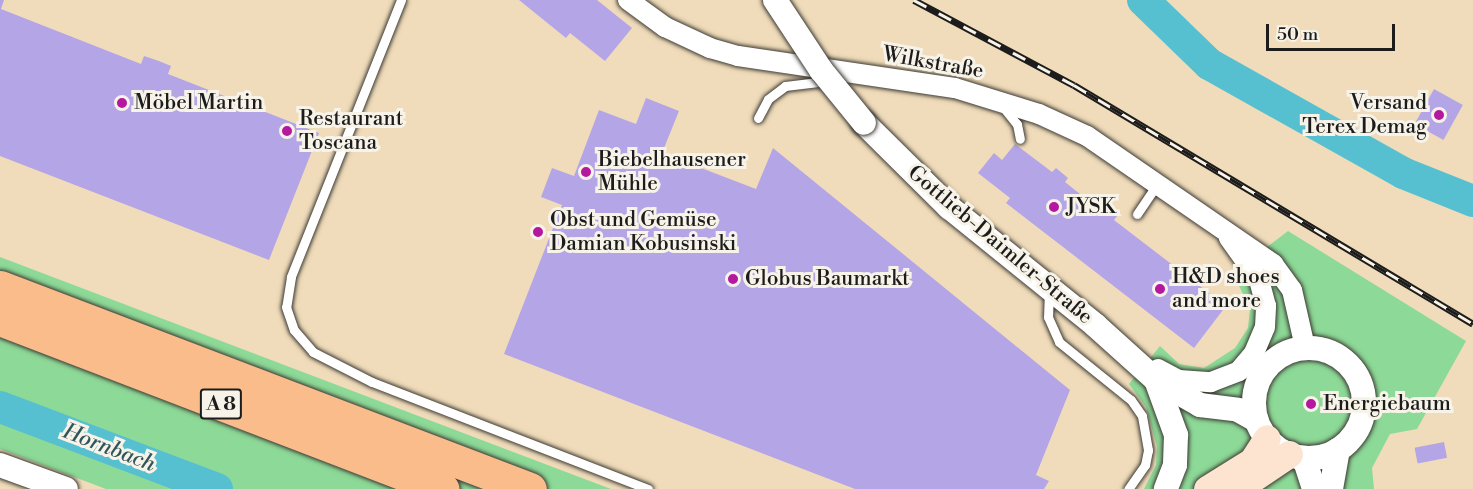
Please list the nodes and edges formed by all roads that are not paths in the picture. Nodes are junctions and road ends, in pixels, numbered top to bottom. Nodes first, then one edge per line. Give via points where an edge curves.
1 (400, 0) edge
2 (628, 0) edge
3 (775, 0) edge
4 (904, 82) junction
5 (992, 98) junction
6 (758, 118) dead end
7 (1020, 139) dead end
8 (1159, 182) junction
9 (1137, 214) dead end
10 (1212, 221) junction
11 (0, 287) edge
12 (1049, 290) junction
13 (0, 320) edge
14 (1305, 347) junction
15 (1126, 352) junction
16 (1150, 374) junction
17 (1257, 382) junction
18 (1262, 429) junction
19 (1338, 450) junction
20 (1296, 456) junction
21 (0, 465) edge
22 (66, 489) edge
23 (442, 489) edge
24 (530, 489) edge
25 (648, 489) edge
26 (1128, 489) edge
27 (1166, 489) edge
28 (1207, 489) edge
29 (1236, 489) edge
30 (1314, 489) edge
31 (1331, 489) edge

1 - 25 lane via 291,277 286,307 291,322 313,352 372,382
2 - 4 street, Wilkstraße via 665,27 710,48
3 - 12 street, Gottlieb-Daimler-Straße, bridge via 821,70 864,123 949,207
4 - 5 street, Wilkstraße
4 - 6 lane via 821,81 785,87 768,99
5 - 7 lane via 1010,114
5 - 8 street, Wilkstraße via 1088,136
8 - 9 lane
8 - 10 street, Wilkstraße
10 - 14 street, Wilkstraße via 1250,244 1283,276 1299,310
10 - 15 street, Wilkstraße via 1242,253 1259,280 1266,306 1265,327 1254,353 1239,371 1223,379 1198,383 1179,380
11 - 24 highway, A 8
12 - 15 street, Gottlieb-Daimler-Straße
12 - 26 lane via 1048,317 1059,342 1131,400 1142,416 1148,450 1145,465
13 - 23 highway, A 8
14 - 17 street via 1276,358
14 - 19 street via 1320,348 1346,361 1362,386 1364,415 1354,435
15 - 16 street, Gottlieb-Daimler-Straße
16 - 17 street, Gottlieb-Daimler-Straße via 1184,392 1201,395 1234,393
16 - 18 street, Gottlieb-Daimler-Straße via 1200,405 1238,410
16 - 27 street via 1176,435 1175,465
17 - 18 street
18 - 20 street
18 - 28 main road via 1252,461
19 - 20 street
19 - 31 street
20 - 29 main road
20 - 30 street
21 - 22 street

